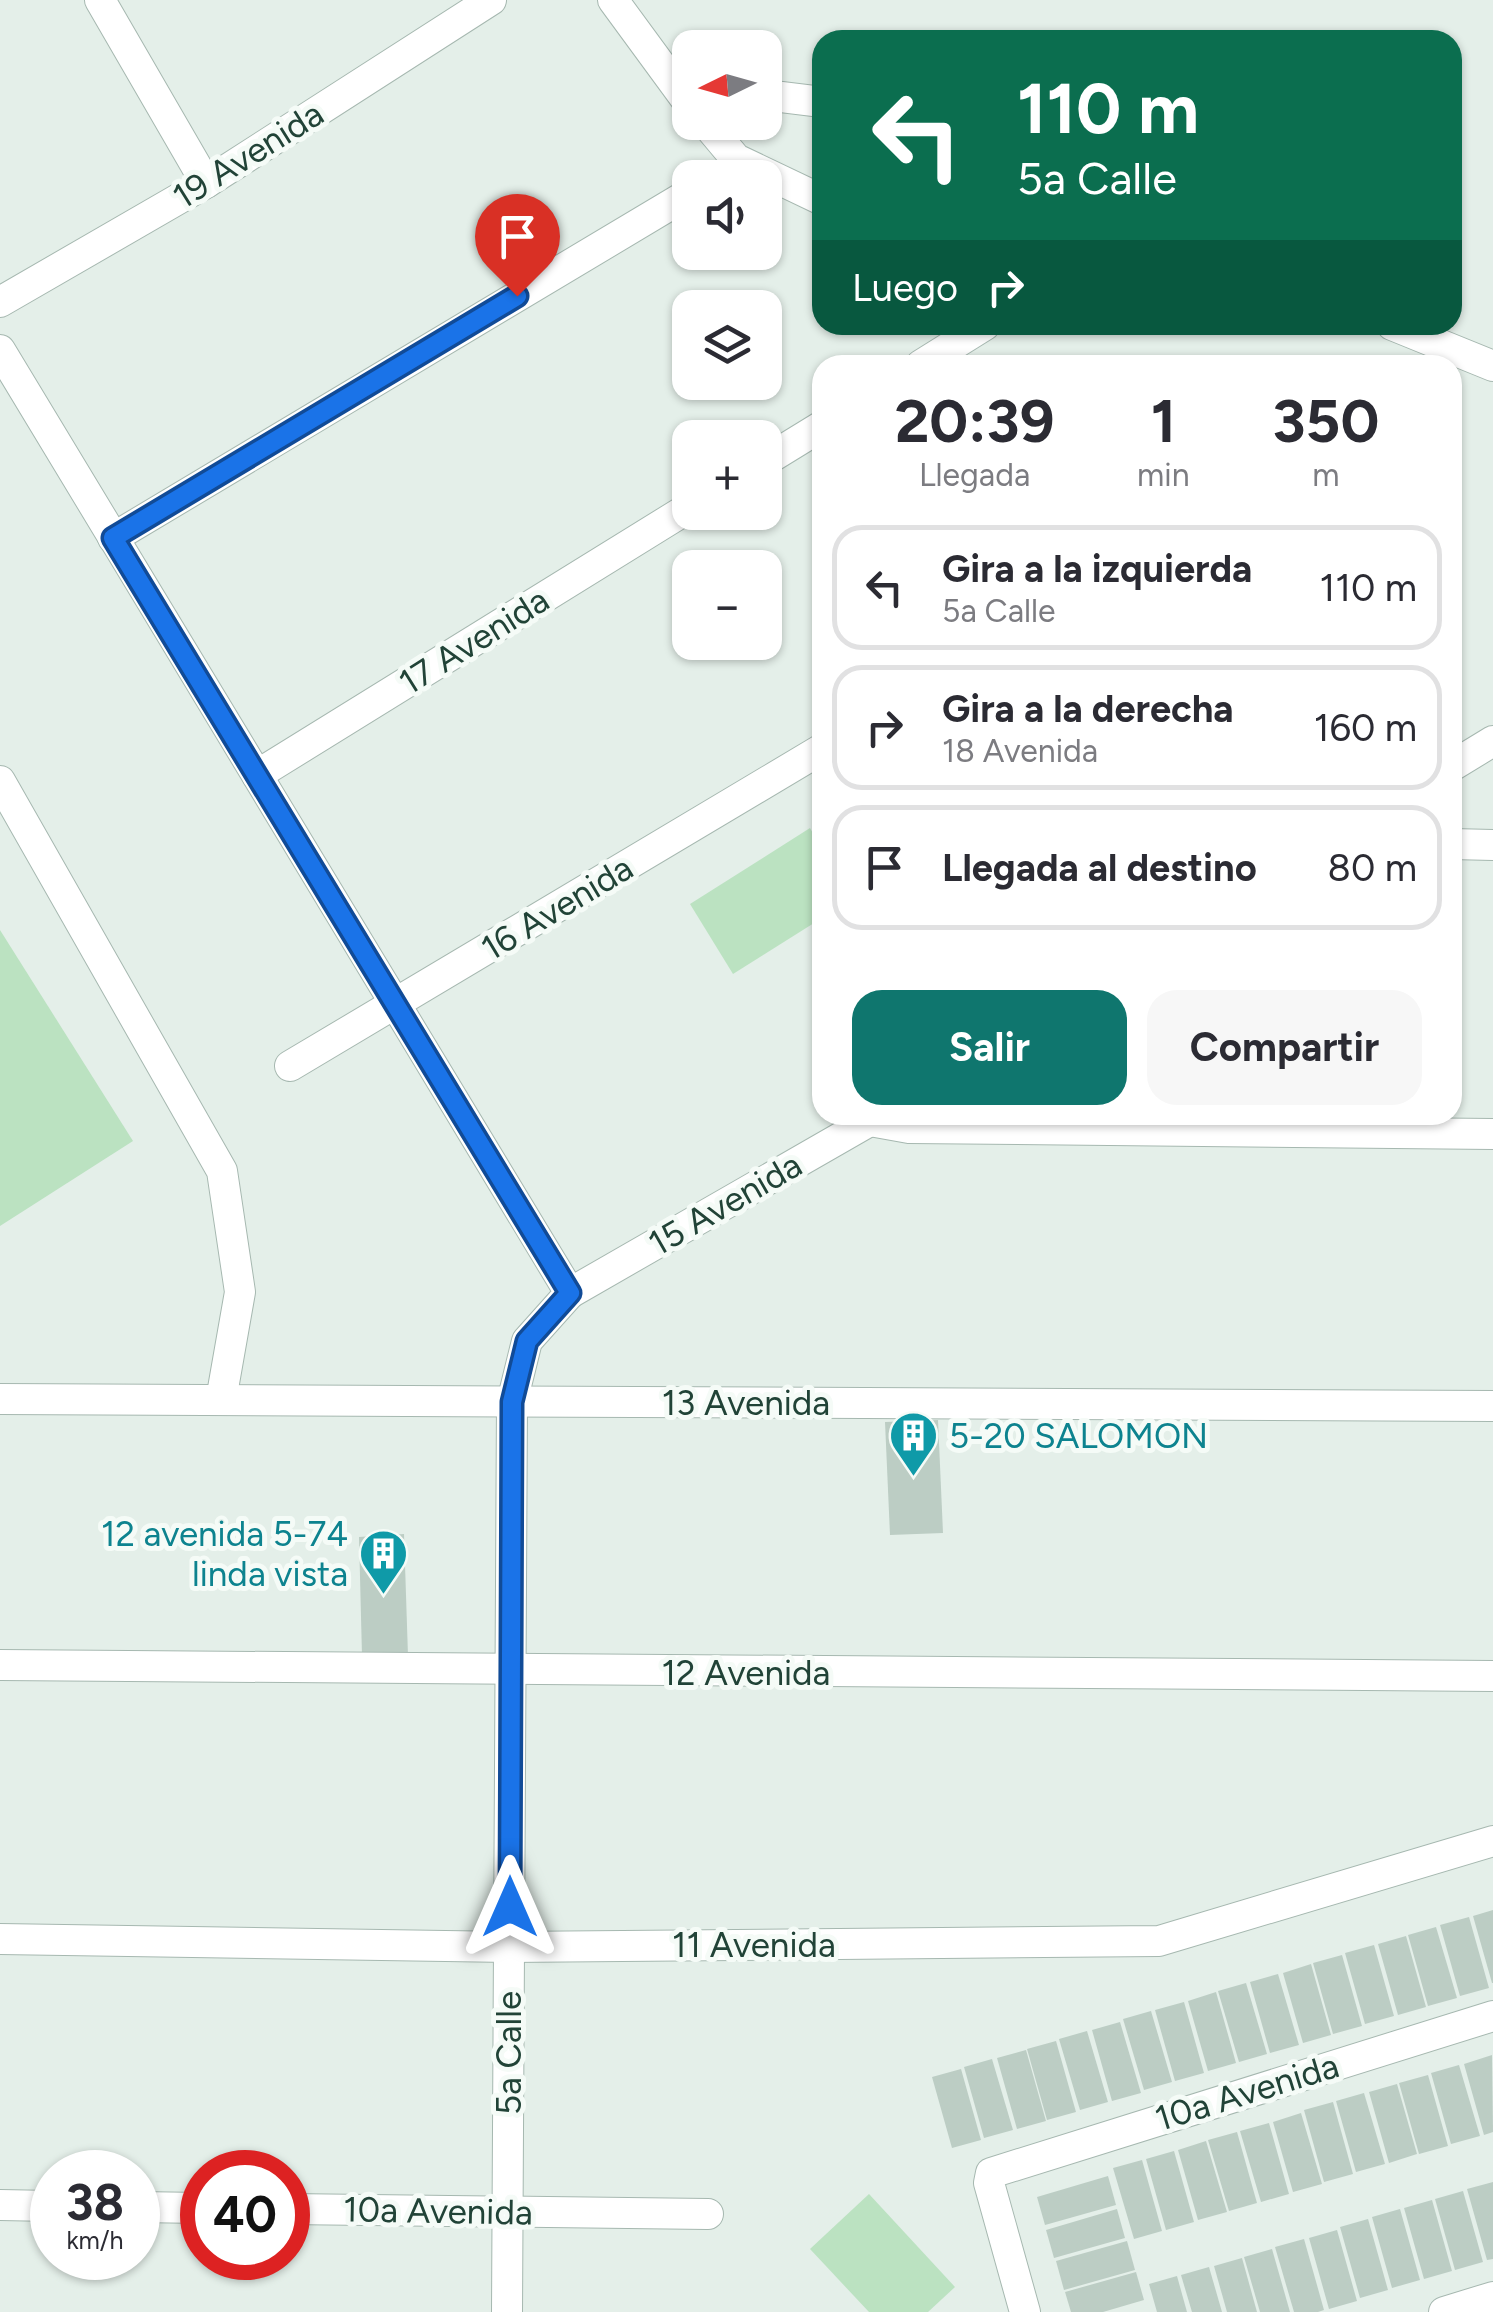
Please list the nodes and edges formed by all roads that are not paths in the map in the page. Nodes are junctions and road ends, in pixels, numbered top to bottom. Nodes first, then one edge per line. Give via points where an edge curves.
1 (100, 0) edge
2 (491, 0) edge
3 (613, 0) edge
4 (672, 72) edge
5 (782, 97) edge
6 (812, 101) edge
7 (720, 140) edge
8 (206, 183) junction
9 (812, 195) edge
10 (672, 204) edge
11 (0, 302) edge
12 (969, 335) edge
13 (1412, 335) edge
14 (0, 350) edge
15 (936, 355) edge
16 (1452, 355) edge
17 (812, 432) edge
18 (782, 451) edge
19 (672, 519) edge
20 (113, 538) junction
21 (1493, 742) edge
22 (1462, 760) edge
23 (812, 762) edge
24 (257, 775) junction
25 (0, 781) edge
26 (1462, 844) edge
27 (1493, 845) edge
28 (396, 1005) junction
29 (290, 1066) dead end
30 (863, 1125) edge
31 (898, 1125) edge
32 (1493, 1134) edge
33 (570, 1293) junction
34 (0, 1399) edge
35 (221, 1400) junction
36 (512, 1402) junction
37 (1493, 1406) edge
38 (0, 1665) edge
39 (511, 1672) junction
40 (1493, 1676) edge
41 (1493, 1841) edge
42 (0, 1939) edge
43 (509, 1946) junction
44 (1493, 2016) edge
45 (0, 2205) edge
46 (30, 2206) edge
47 (310, 2209) edge
48 (508, 2212) junction
49 (708, 2214) dead end
50 (1493, 2297) edge
51 (508, 2312) edge
52 (1025, 2312) edge
53 (1444, 2312) edge

1 - 8 street
2 - 8 street, 19 Avenida
3 - 4 street
5 - 6 street
7 - 9 street via 736,159
8 - 11 street, 19 Avenida
10 - 20 street
12 - 15 street
13 - 16 street
14 - 20 street
17 - 18 street
19 - 24 street, 17 Avenida
20 - 24 street
21 - 22 street
23 - 28 street, 16 Avenida
24 - 28 street
25 - 35 street via 222,1171 240,1292
26 - 27 street
28 - 29 street, 16 Avenida
28 - 33 street
30 - 33 street, 15 Avenida
31 - 32 street
33 - 36 street, 5a Calle via 527,1341
34 - 35 street, 13 Avenida
35 - 36 street, 13 Avenida
36 - 37 street, 13 Avenida
36 - 39 street, 5a Calle
38 - 39 street, 12 Avenida
39 - 40 street, 12 Avenida
39 - 43 street, 5a Calle
41 - 43 street, 11 Avenida via 1159,1941
42 - 43 street, 11 Avenida
43 - 48 street, 5a Calle
44 - 52 street, 10a Avenida via 991,2173
45 - 46 street
47 - 48 street, 10a Avenida
48 - 49 street, 10a Avenida
48 - 51 street, 5a Calle
50 - 53 street

